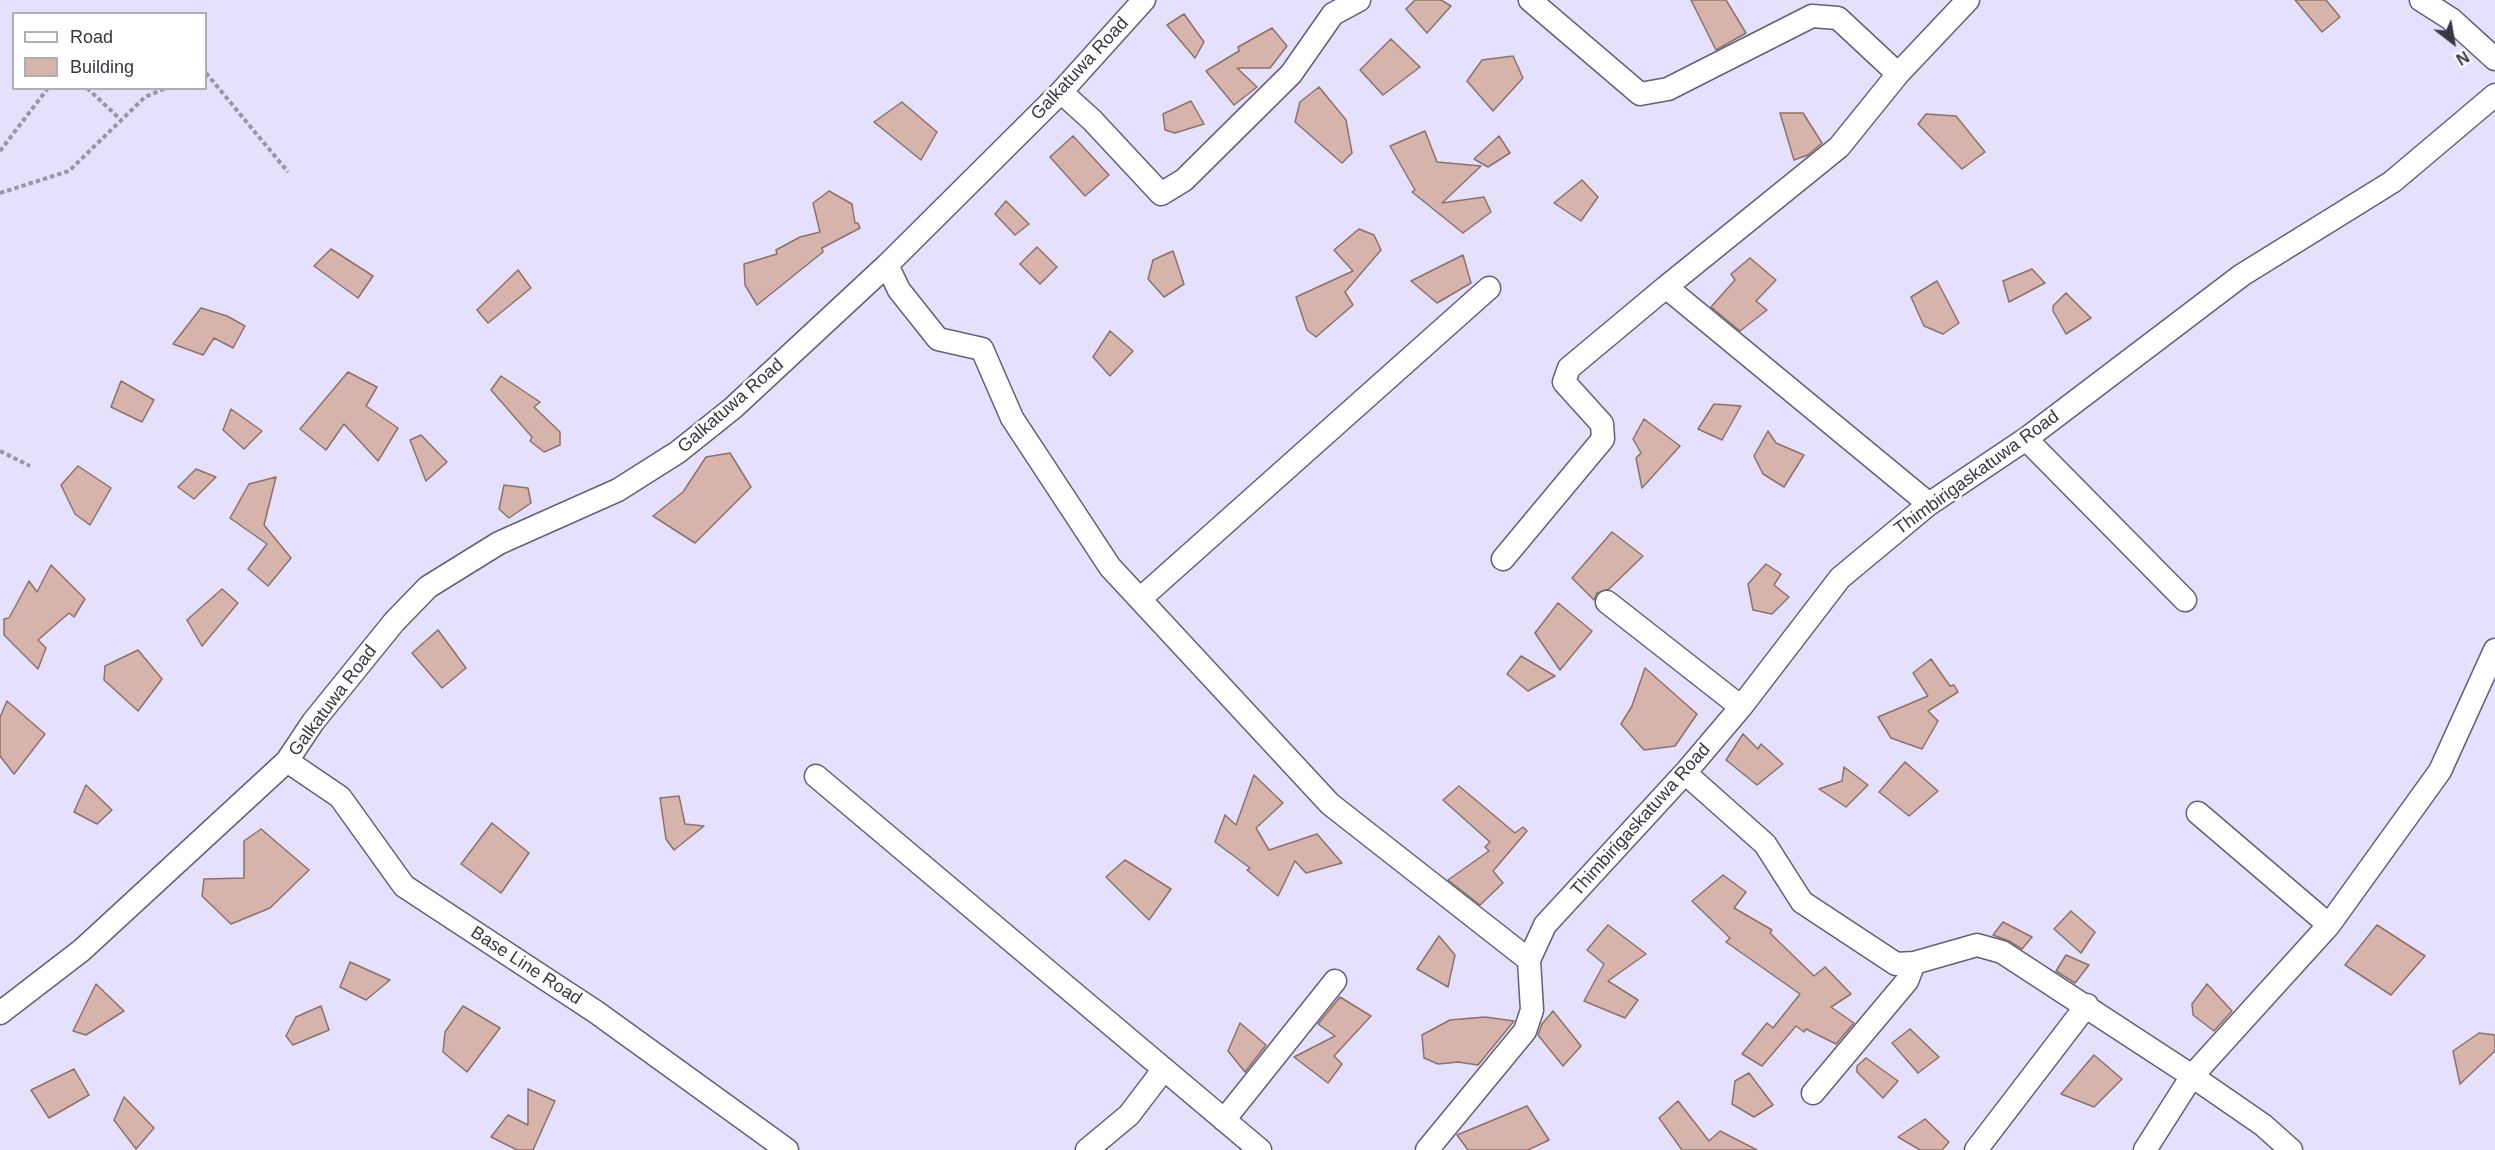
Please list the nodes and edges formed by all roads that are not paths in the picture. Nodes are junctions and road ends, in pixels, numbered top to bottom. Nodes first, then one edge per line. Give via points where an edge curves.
1 (1144, 0) edge
2 (1359, 0) edge
3 (1530, 0) edge
4 (1968, 0) edge
5 (2421, 0) edge
6 (2495, 59) edge
7 (1898, 74) junction
8 (1061, 92) junction
9 (2495, 96) edge
10 (887, 265) junction
11 (1666, 287) junction
12 (1489, 288) dead end
13 (2026, 439) junction
14 (1929, 504) junction
15 (1503, 560) dead end
16 (1140, 599) junction
17 (2185, 600) dead end
18 (1607, 602) dead end
19 (2495, 650) edge
20 (1741, 707) junction
21 (287, 761) junction
22 (1685, 773) junction
23 (816, 776) dead end
24 (2198, 813) dead end
25 (2329, 925) junction
26 (1529, 960) junction
27 (1914, 963) junction
28 (1335, 981) dead end
29 (2086, 1005) junction
30 (0, 1013) edge
31 (1164, 1069) junction
32 (2192, 1076) junction
33 (1813, 1094) dead end
34 (1224, 1120) junction
35 (1255, 1148) edge
36 (787, 1150) edge
37 (1087, 1150) edge
38 (1427, 1150) edge
39 (1976, 1150) edge
40 (2145, 1150) edge
41 (2291, 1150) edge

1 - 8 street, Galkatuwa Road
2 - 8 street via 1333,14 1291,74 1184,180 1161,194
3 - 7 street via 1640,94 1668,89 1812,15 1838,18
4 - 7 street
5 - 6 street via 2451,19
7 - 11 street via 1839,147
8 - 10 street, Galkatuwa Road
9 - 13 street, Thimbirigaskatuwa Road via 2392,182 2242,275
10 - 16 street via 899,290 938,339 982,349 1012,418 1110,567
10 - 21 street, Galkatuwa Road via 733,408 678,452 618,490 499,543 428,587 394,622 313,722
11 - 14 street
11 - 15 street via 1569,369 1564,382 1602,424 1603,439
12 - 16 street
13 - 14 street, Thimbirigaskatuwa Road
13 - 17 street
14 - 20 street, Thimbirigaskatuwa Road via 1840,578
16 - 26 street via 1330,804
18 - 20 street
19 - 25 street via 2440,771
20 - 22 street, Thimbirigaskatuwa Road
21 - 30 street, Galkatuwa Road via 82,950
21 - 36 street, Base Line Road via 340,797 404,886 596,1012
22 - 26 street, Thimbirigaskatuwa Road via 1545,925
22 - 27 street via 1766,844 1802,902 1896,964
23 - 31 street
24 - 25 street
25 - 32 street
26 - 38 street, Thimbirigaskatuwa Road via 1532,1010 1525,1031
27 - 29 street via 1977,945 2002,952
27 - 33 street via 1907,981
28 - 34 street
29 - 32 street
29 - 39 street
31 - 34 street
31 - 37 street via 1129,1115
32 - 40 street
32 - 41 street via 2263,1125
34 - 35 street

